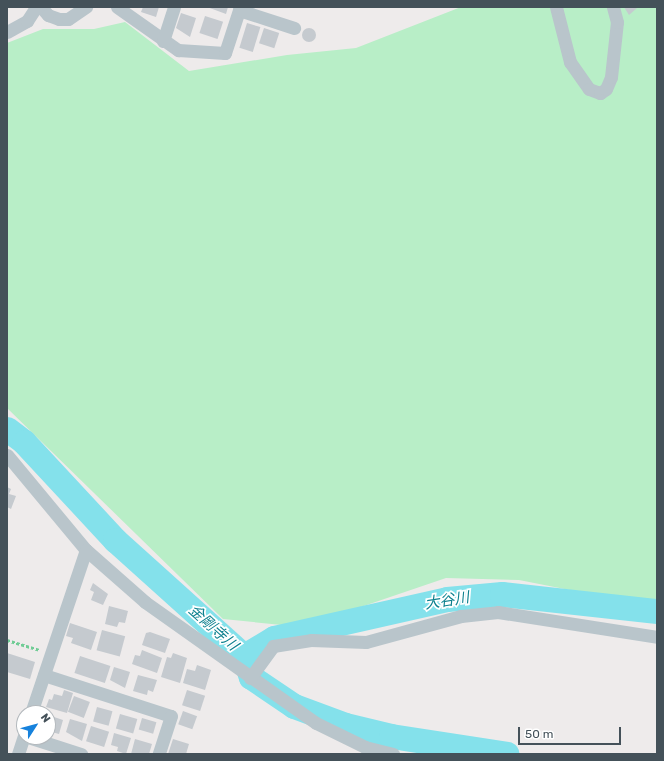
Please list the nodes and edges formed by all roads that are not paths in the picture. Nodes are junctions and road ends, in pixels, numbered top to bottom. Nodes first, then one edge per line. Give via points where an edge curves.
1 (36, 7) edge
2 (41, 7) edge
3 (86, 7) edge
4 (117, 7) edge
5 (174, 7) edge
6 (556, 7) edge
7 (613, 7) edge
8 (240, 8) edge
9 (294, 28) dead end
10 (7, 32) edge
11 (163, 41) junction
12 (7, 455) edge
13 (86, 550) junction
14 (657, 637) edge
15 (44, 674) junction
16 (250, 678) junction
17 (34, 705) edge
18 (53, 745) edge
19 (364, 750) edge
20 (81, 754) edge
21 (159, 754) edge
22 (393, 754) edge

1 - 10 street via 27,21
2 - 3 street via 48,15 59,19 68,19
4 - 11 street
5 - 11 street
6 - 7 street via 570,62 588,89 600,94 606,90 611,76 617,22
8 - 9 street
8 - 11 street via 225,54 178,50
12 - 13 street
13 - 15 street
13 - 16 street via 145,602
14 - 16 street via 498,612 461,616 366,642 311,640 274,646
15 - 17 street
15 - 21 street via 171,716
16 - 19 street via 316,723
18 - 20 street
19 - 22 street

